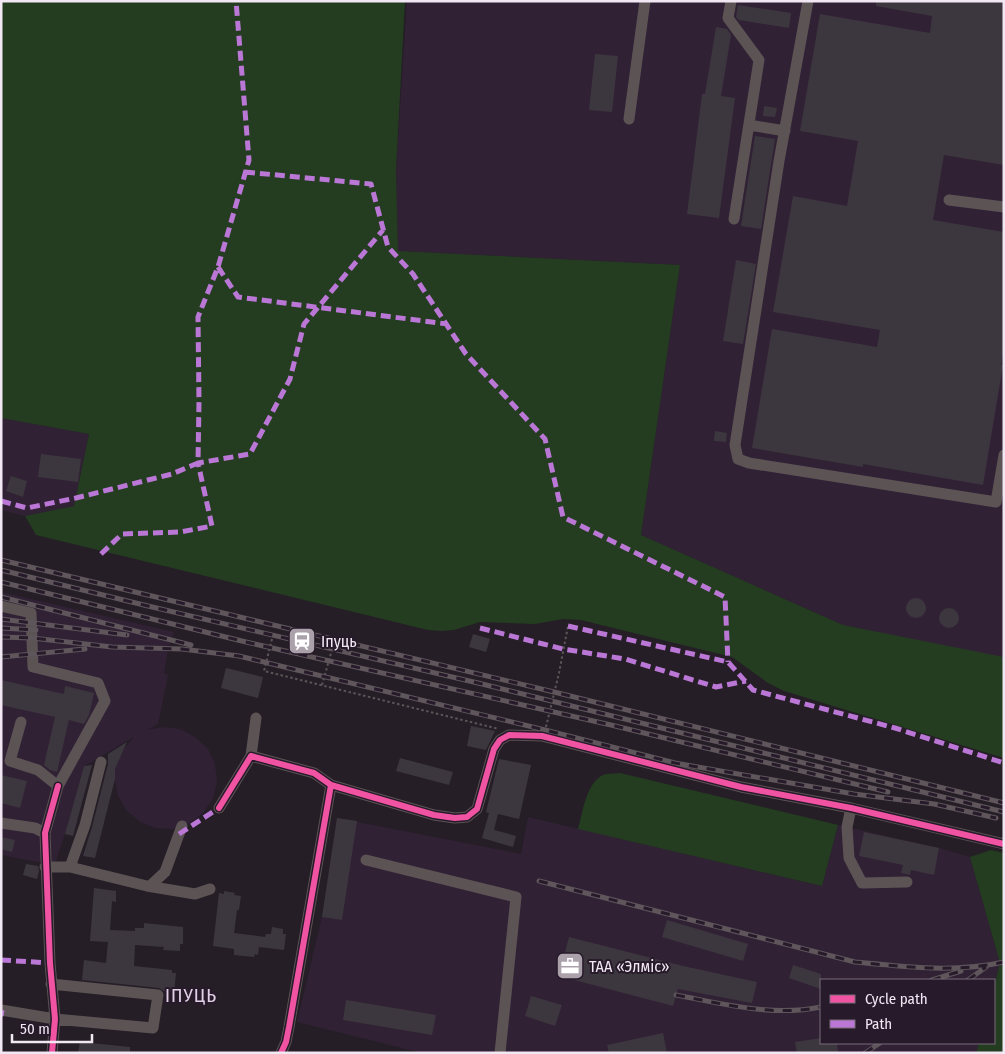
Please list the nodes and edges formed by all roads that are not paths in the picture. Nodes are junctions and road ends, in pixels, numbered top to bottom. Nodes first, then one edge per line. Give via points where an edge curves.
1 (645, 1) edge
2 (731, 1) edge
3 (808, 1) edge
4 (629, 119) dead end
5 (749, 125) junction
6 (785, 131) junction
7 (949, 200) dead end
8 (1004, 208) edge
9 (734, 219) dead end
10 (1004, 455) edge
11 (1000, 506) edge
12 (1, 606) edge
13 (256, 718) dead end
14 (21, 722) dead end
15 (251, 756) junction
16 (101, 762) dead end
17 (331, 785) junction
18 (58, 786) junction
19 (219, 808) dead end
20 (851, 808) junction
21 (1, 822) edge
22 (182, 826) dead end
23 (45, 833) junction
24 (1004, 844) edge
25 (366, 860) dead end
26 (45, 867) junction
27 (70, 867) junction
28 (907, 882) dead end
29 (150, 886) junction
30 (210, 889) dead end
31 (51, 984) junction
32 (1, 1010) edge
33 (55, 1019) junction
34 (52, 1053) edge
35 (280, 1053) edge
36 (500, 1053) edge

1 - 4 street
2 - 5 street via 728,18 759,60
3 - 6 street
5 - 6 street
5 - 9 street
6 - 11 street via 734,445 738,459
7 - 8 street
10 - 11 street
12 - 18 street via 31,613 33,667 98,683 105,701
13 - 15 street
14 - 18 street via 10,761 38,770
15 - 17 street via 314,773
15 - 19 street
16 - 27 street
17 - 20 street via 434,815 467,817 477,809 494,749 500,740 510,735 542,736 741,787
17 - 35 street via 289,1027
18 - 23 street
20 - 24 street
20 - 28 street via 849,858 862,883
21 - 23 street
22 - 29 street via 165,872
23 - 26 street
25 - 36 street via 516,898
26 - 27 street
26 - 31 street
27 - 29 street
29 - 30 street via 195,894
31 - 33 street
31 - 33 street via 158,995 154,1028
32 - 33 street
33 - 34 street

